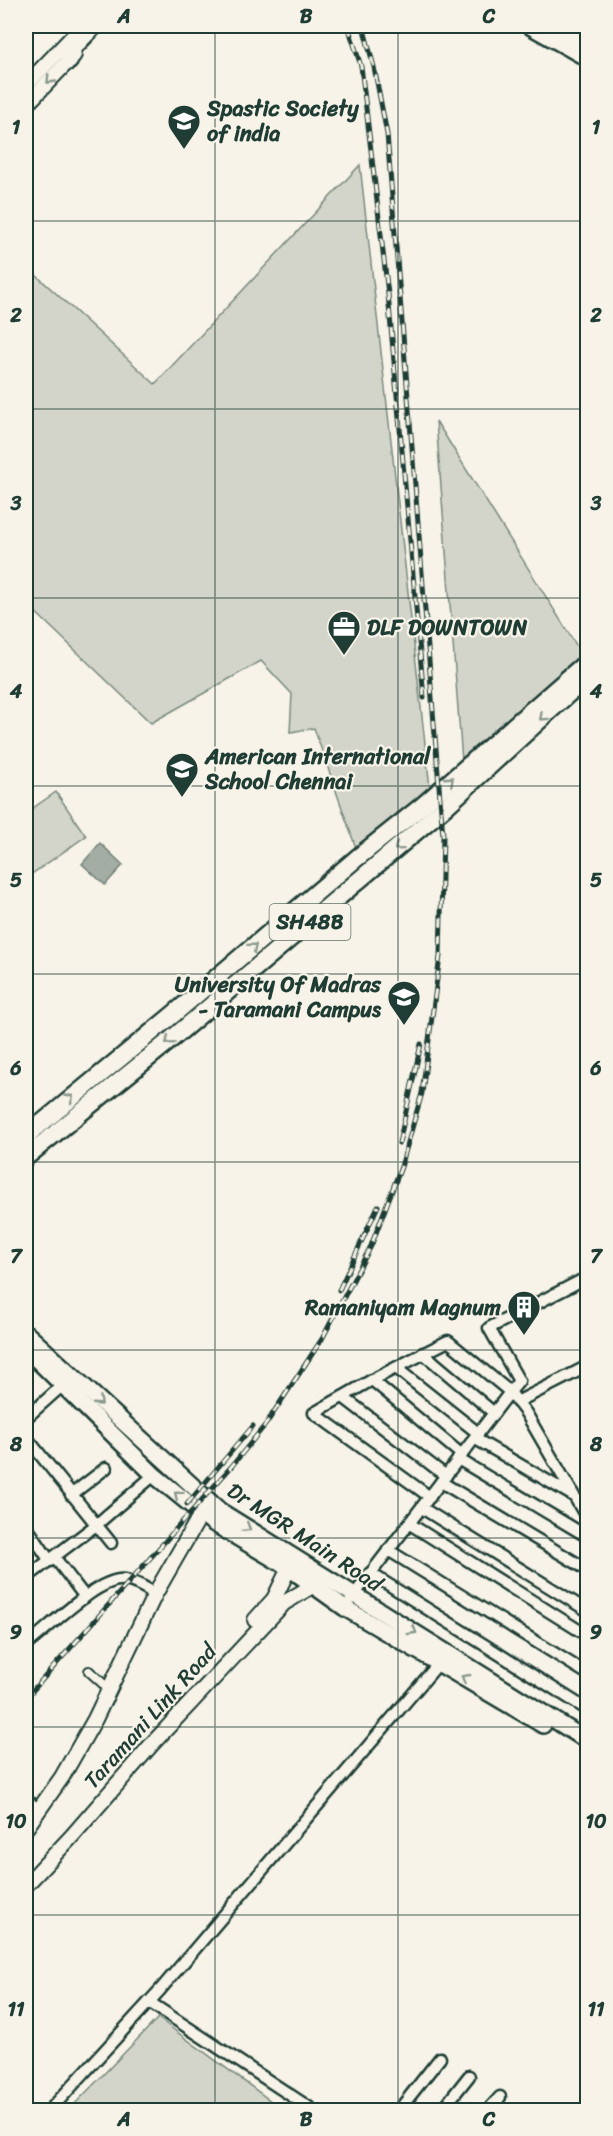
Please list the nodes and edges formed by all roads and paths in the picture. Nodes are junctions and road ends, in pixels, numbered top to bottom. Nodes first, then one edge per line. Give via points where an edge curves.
1 (84, 26) edge
2 (94, 26) edge
3 (103, 26) edge
4 (531, 26) edge
5 (559, 26) edge
6 (588, 42) edge
7 (588, 58) edge
8 (69, 61) junction
9 (26, 85) edge
10 (26, 105) edge
11 (588, 661) edge
12 (588, 679) edge
13 (26, 1136) edge
14 (26, 1157) edge
15 (588, 1277) edge
16 (26, 1334) edge
17 (26, 1349) edge
18 (423, 1353) junction
19 (588, 1366) edge
20 (396, 1368) junction
21 (372, 1380) junction
22 (64, 1384) junction
23 (343, 1397) junction
24 (514, 1397) junction
25 (494, 1413) junction
26 (26, 1418) edge
27 (476, 1436) junction
28 (26, 1437) edge
29 (460, 1457) junction
30 (106, 1468) dead end
31 (154, 1475) junction
32 (444, 1479) junction
33 (71, 1495) junction
34 (574, 1496) junction
35 (430, 1497) junction
36 (422, 1508) junction
37 (206, 1509) junction
38 (588, 1520) edge
39 (410, 1524) junction
40 (26, 1526) edge
41 (96, 1526) junction
42 (588, 1537) edge
43 (111, 1543) dead end
44 (388, 1550) junction
45 (52, 1560) junction
46 (289, 1568) junction
47 (588, 1570) edge
48 (370, 1573) junction
49 (26, 1578) edge
50 (314, 1585) junction
51 (155, 1594) junction
52 (85, 1597) junction
53 (349, 1602) junction
54 (588, 1611) edge
55 (588, 1636) edge
56 (27, 1642) edge
57 (439, 1663) junction
58 (89, 1671) dead end
59 (588, 1674) edge
60 (109, 1689) junction
61 (588, 1710) edge
62 (585, 1742) edge
63 (26, 1797) edge
64 (38, 1809) junction
65 (26, 1828) edge
66 (26, 1873) edge
67 (26, 1885) edge
68 (149, 2002) junction
69 (440, 2058) dead end
70 (469, 2076) dead end
71 (500, 2097) dead end
72 (50, 2110) edge
73 (313, 2110) edge
74 (399, 2110) edge
75 (442, 2110) edge
76 (488, 2110) edge

1 - 9 street
2 - 8 main road via 70,51
3 - 8 street
4 - 7 main road
5 - 6 main road
8 -> 10 street
13 -> 11 main road, SH48B via 422,806
12 -> 14 main road, SH48B via 419,829
15 - 24 street via 489,1328 519,1381
16 -> 37 main road, Dr MGR Main Road
17 - 22 main road, Dr MGR Main Road
18 - 20 street
18 - 24 street via 448,1341
18 - 25 street
19 - 24 street
20 - 21 street
20 - 27 street
21 - 23 street
21 - 29 street
22 - 26 street
22 - 31 main road, Dr MGR Main Road
23 - 32 street
23 - 35 street via 314,1413
24 - 25 street
24 - 34 street
25 - 27 street
27 - 29 street
27 - 34 street
28 - 33 street
29 - 32 street
29 - 42 street
30 - 33 street
37 -> 31 main road, Dr MGR Main Road
31 - 41 street
32 - 35 street
32 - 47 street
33 - 41 street
34 - 38 street
35 - 36 street
36 - 39 street
36 - 54 street
37 - 46 main road, Dr MGR Main Road via 213,1523
37 - 51 street
37 -> 53 main road, Dr MGR Main Road via 220,1511
39 - 44 street
39 - 55 street
40 - 45 street
41 - 43 street
41 - 45 street
44 - 48 street
44 - 59 street
45 - 49 street
45 - 52 street
46 - 50 main road, Dr MGR Main Road
46 - 66 street, Taramani Link Road via 274,1599
48 - 53 street
48 - 61 street
50 - 53 main road, Dr MGR Main Road
50 - 67 street, Taramani Link Road via 284,1603
51 - 52 street via 124,1580 110,1581
51 - 60 street
52 - 56 street
53 - 57 main road, Dr MGR Main Road
53 -> 62 main road, Dr MGR Main Road
62 -> 57 main road, Dr MGR Main Road
57 - 68 street
58 - 60 street
60 - 64 street via 62,1777
63 - 64 street
64 - 65 street
68 - 72 street
68 - 73 street
69 - 74 street
70 - 75 street
71 - 76 street

